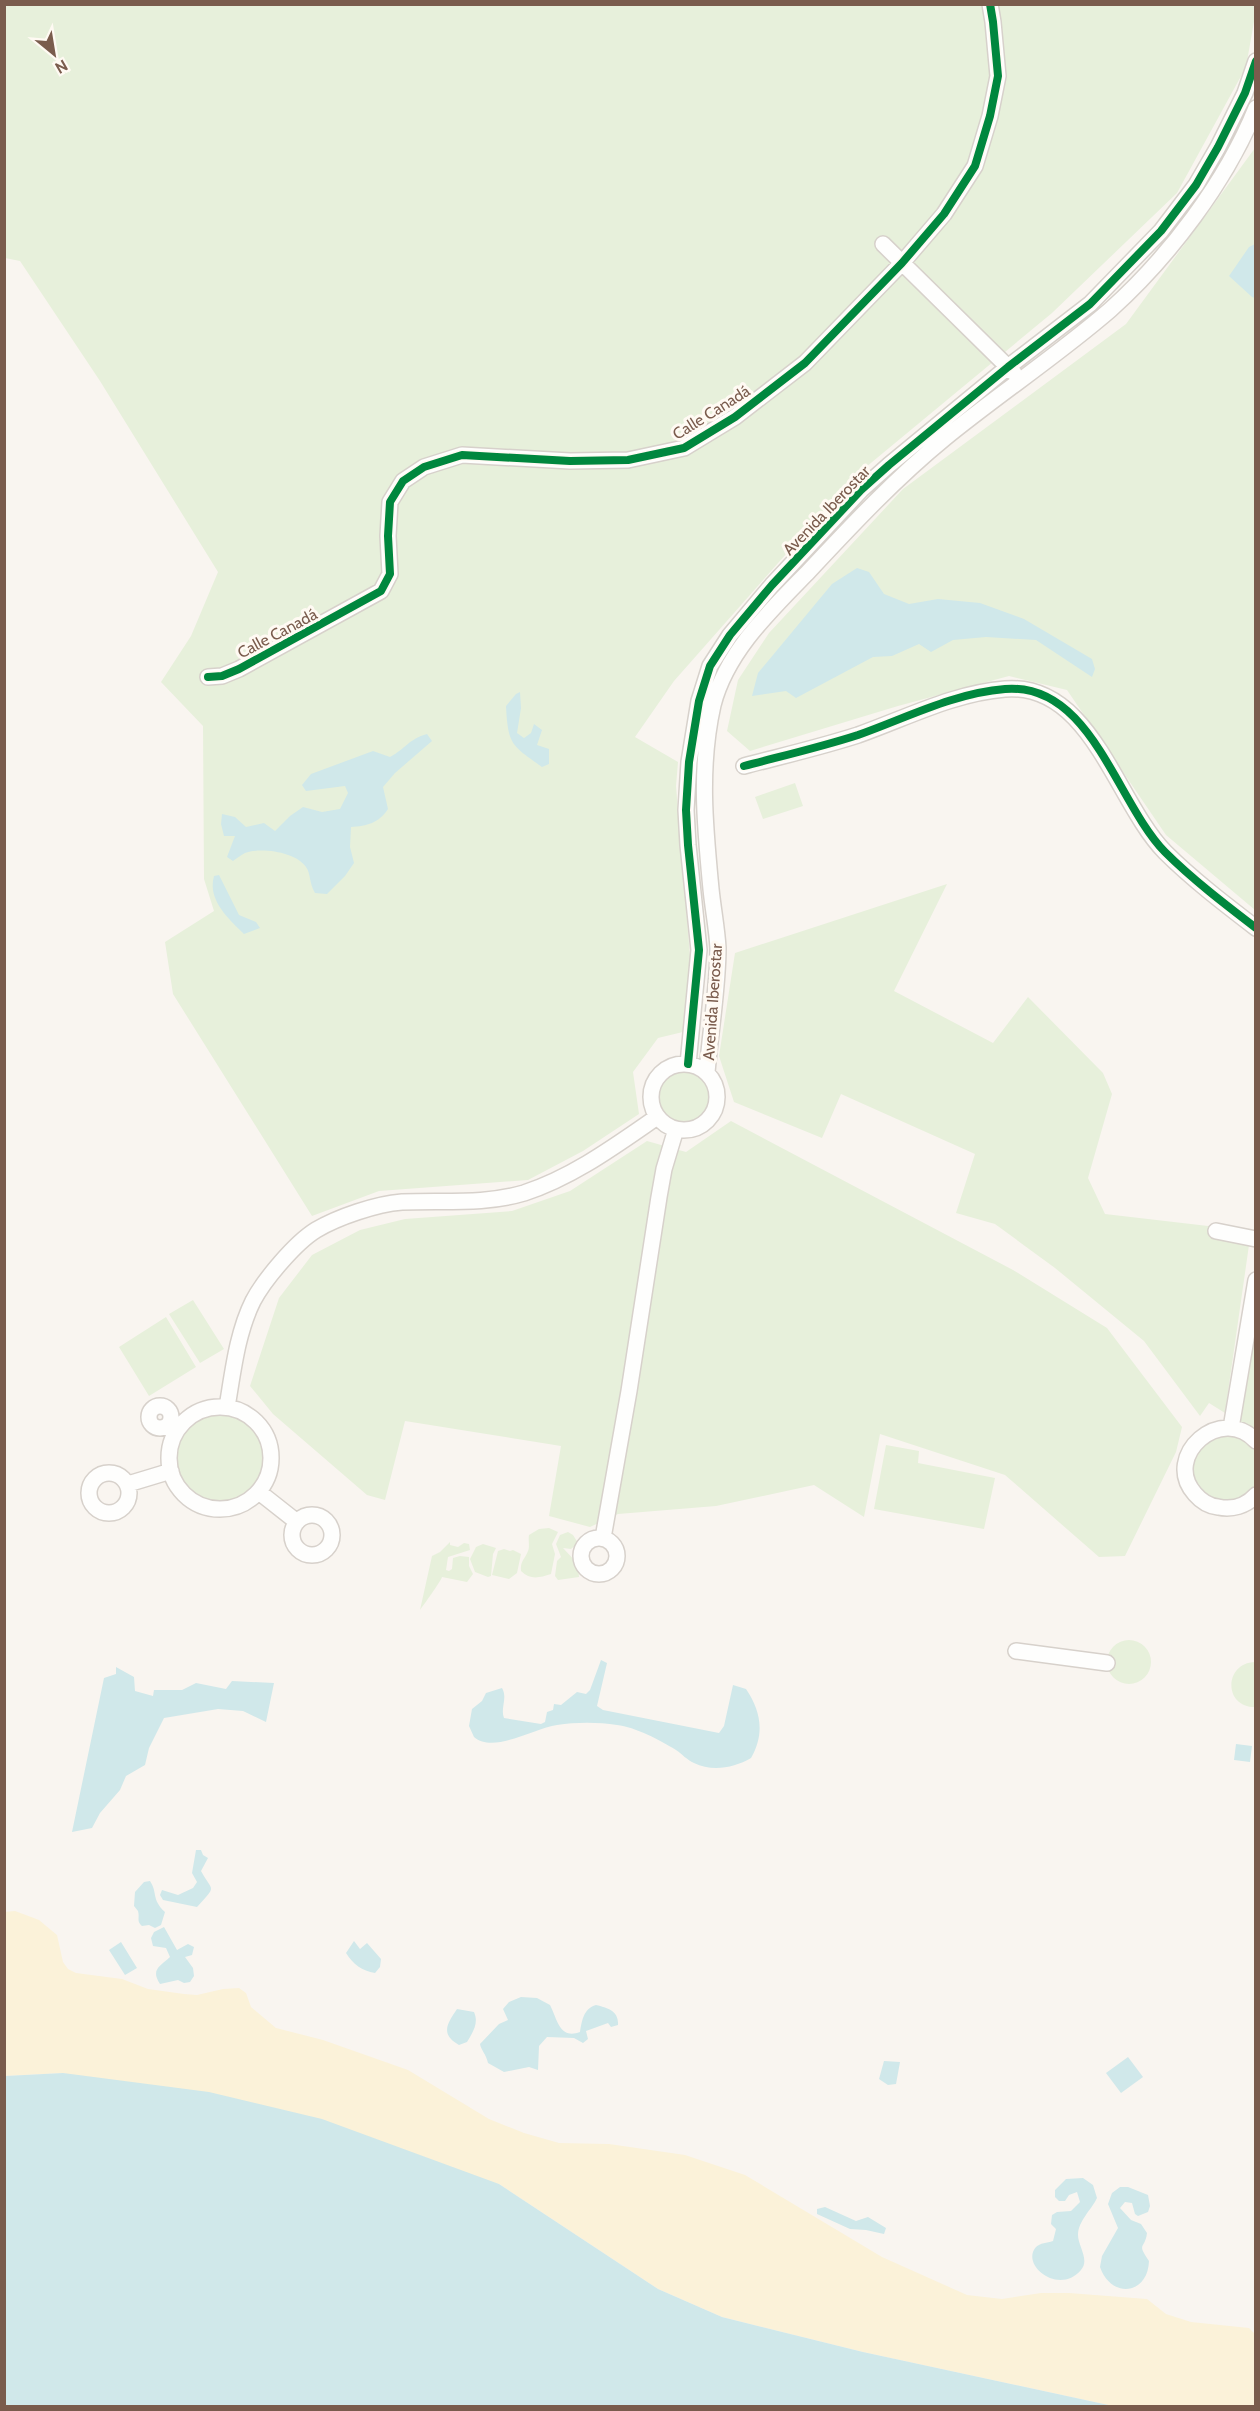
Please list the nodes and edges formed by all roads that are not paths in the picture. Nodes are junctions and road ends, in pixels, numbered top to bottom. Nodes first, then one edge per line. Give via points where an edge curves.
1 (990, 4) edge
2 (1256, 61) edge
3 (1256, 108) edge
4 (883, 244) dead end
5 (902, 264) junction
6 (1008, 367) junction
7 (1020, 380) junction
8 (208, 676) dead end
9 (744, 766) dead end
10 (1256, 928) edge
11 (688, 1064) junction
12 (707, 1073) junction
13 (657, 1117) junction
14 (676, 1129) junction
15 (1216, 1231) dead end
16 (1256, 1239) edge
17 (1256, 1280) edge
18 (227, 1407) junction
19 (1231, 1428) junction
20 (1256, 1441) edge
21 (171, 1471) junction
22 (128, 1484) dead end
23 (259, 1492) junction
24 (1256, 1495) edge
25 (297, 1522) dead end
26 (603, 1538) dead end
27 (1016, 1651) dead end
28 (1107, 1663) dead end

1 - 5 street, Calle Canadá via 998,76 975,166 944,214
2 - 6 street, Avenida Iberostar via 1218,147 1196,185 1161,231 1090,304
3 - 7 street, Avenida Iberostar via 1208,195 1174,242 1112,308
4 - 5 street
5 - 6 street
5 - 8 street, Calle Canadá via 805,363 735,417 684,448 628,460 570,461 462,454 424,467 403,481 390,502 390,574 381,591 239,669 222,676
6 - 7 street
6 - 11 street, Avenida Iberostar via 861,490 772,585 710,666 699,701 686,810 699,950
7 - 12 street, Avenida Iberostar via 945,438 876,501 757,626 726,673 713,706 704,783 718,948
9 - 10 street via 857,735 981,692 1032,690 1060,704 1080,722 1164,851
11 - 12 street
11 - 13 street via 677,1064 658,1076 650,1096
12 - 14 street via 717,1092 713,1112 697,1127
13 - 14 street
13 - 18 street via 567,1176 522,1193 475,1202 400,1202 367,1209 315,1231 278,1265 253,1302 238,1347
14 - 26 street via 658,1197
15 - 16 street
17 - 19 street
18 - 21 street via 201,1410 173,1427
18 - 23 street via 250,1416 270,1443 272,1460
19 - 20 street
19 - 24 street via 1211,1430 1193,1444 1186,1477 1191,1490 1212,1506 1239,1506
21 - 22 street
21 - 23 street via 182,1493 211,1509 229,1509
23 - 25 street
27 - 28 street

